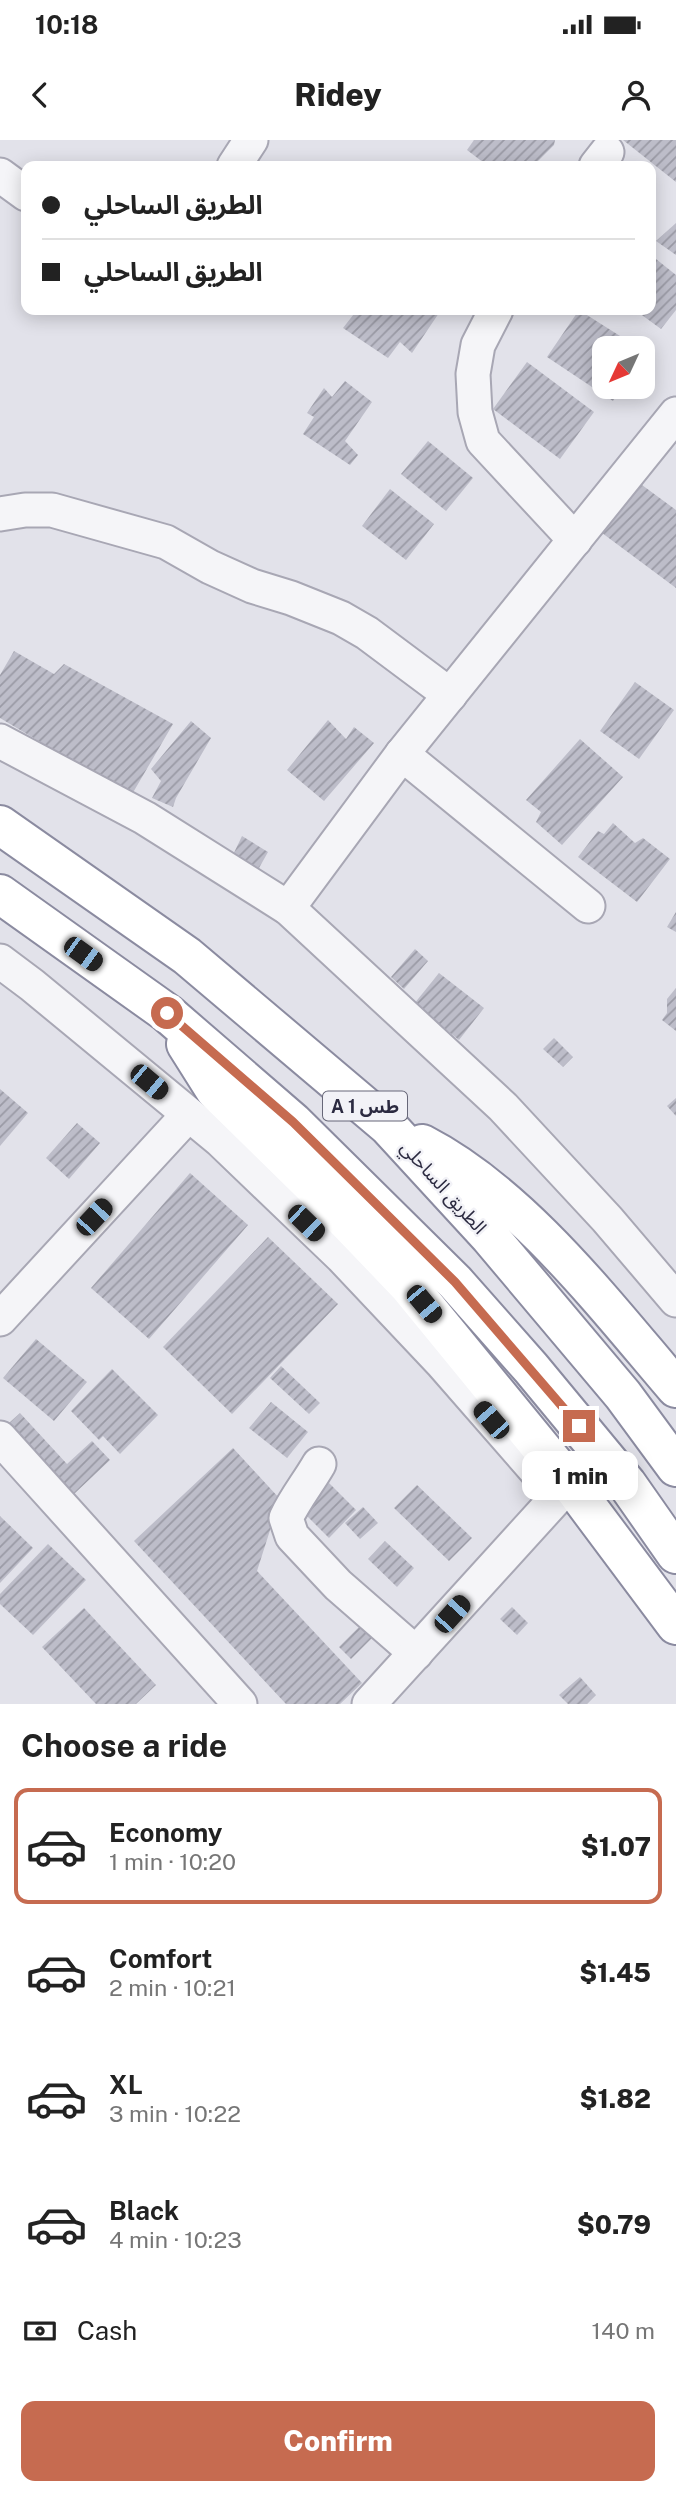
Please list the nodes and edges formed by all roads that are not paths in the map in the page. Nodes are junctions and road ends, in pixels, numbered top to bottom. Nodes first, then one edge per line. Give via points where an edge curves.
1 (251, 140) edge
2 (237, 161) edge
3 (0, 175) edge
4 (21, 190) edge
5 (493, 315) edge
6 (676, 414) edge
7 (0, 514) edge
8 (575, 541) junction
9 (450, 695) junction
10 (0, 741) edge
11 (402, 754) junction
12 (0, 825) edge
13 (0, 894) edge
14 (588, 906) dead end
15 (288, 908) junction
16 (0, 961) edge
17 (167, 1013) junction
18 (188, 1115) junction
19 (388, 1126) junction
20 (676, 1300) edge
21 (0, 1319) edge
22 (676, 1388) edge
23 (0, 1438) edge
24 (671, 1461) edge
25 (319, 1465) dead end
26 (564, 1490) junction
27 (676, 1554) edge
28 (676, 1625) edge
29 (416, 1653) junction
30 (240, 1704) edge
31 (369, 1704) edge

1 - 2 street
3 - 4 street
5 - 8 street via 478,345 473,374 475,412 483,441
6 - 8 street
7 - 9 street via 52,510 166,542 252,586 341,618
8 - 9 street
9 - 11 street
10 - 15 street via 145,818
11 - 14 street
11 - 15 street
12 - 19 highway, الطريق الساحلي / A 1 طس via 187,956
13 - 17 highway, A 1 طس
15 - 20 street via 503,1107
16 - 18 street
17 - 26 highway via 215,1090 408,1285
17 - 27 highway, A 1 طس via 293,1122 455,1282 628,1484
18 - 21 street
18 - 26 street via 220,1140 377,1293
19 - 22 highway via 447,1157 492,1190 568,1264
19 - 24 highway, الطريق الساحلي / A 1 طس via 517,1269 623,1395
23 - 30 street
25 - 29 street via 286,1518 292,1536
26 - 28 highway
26 - 29 street
29 - 31 street

